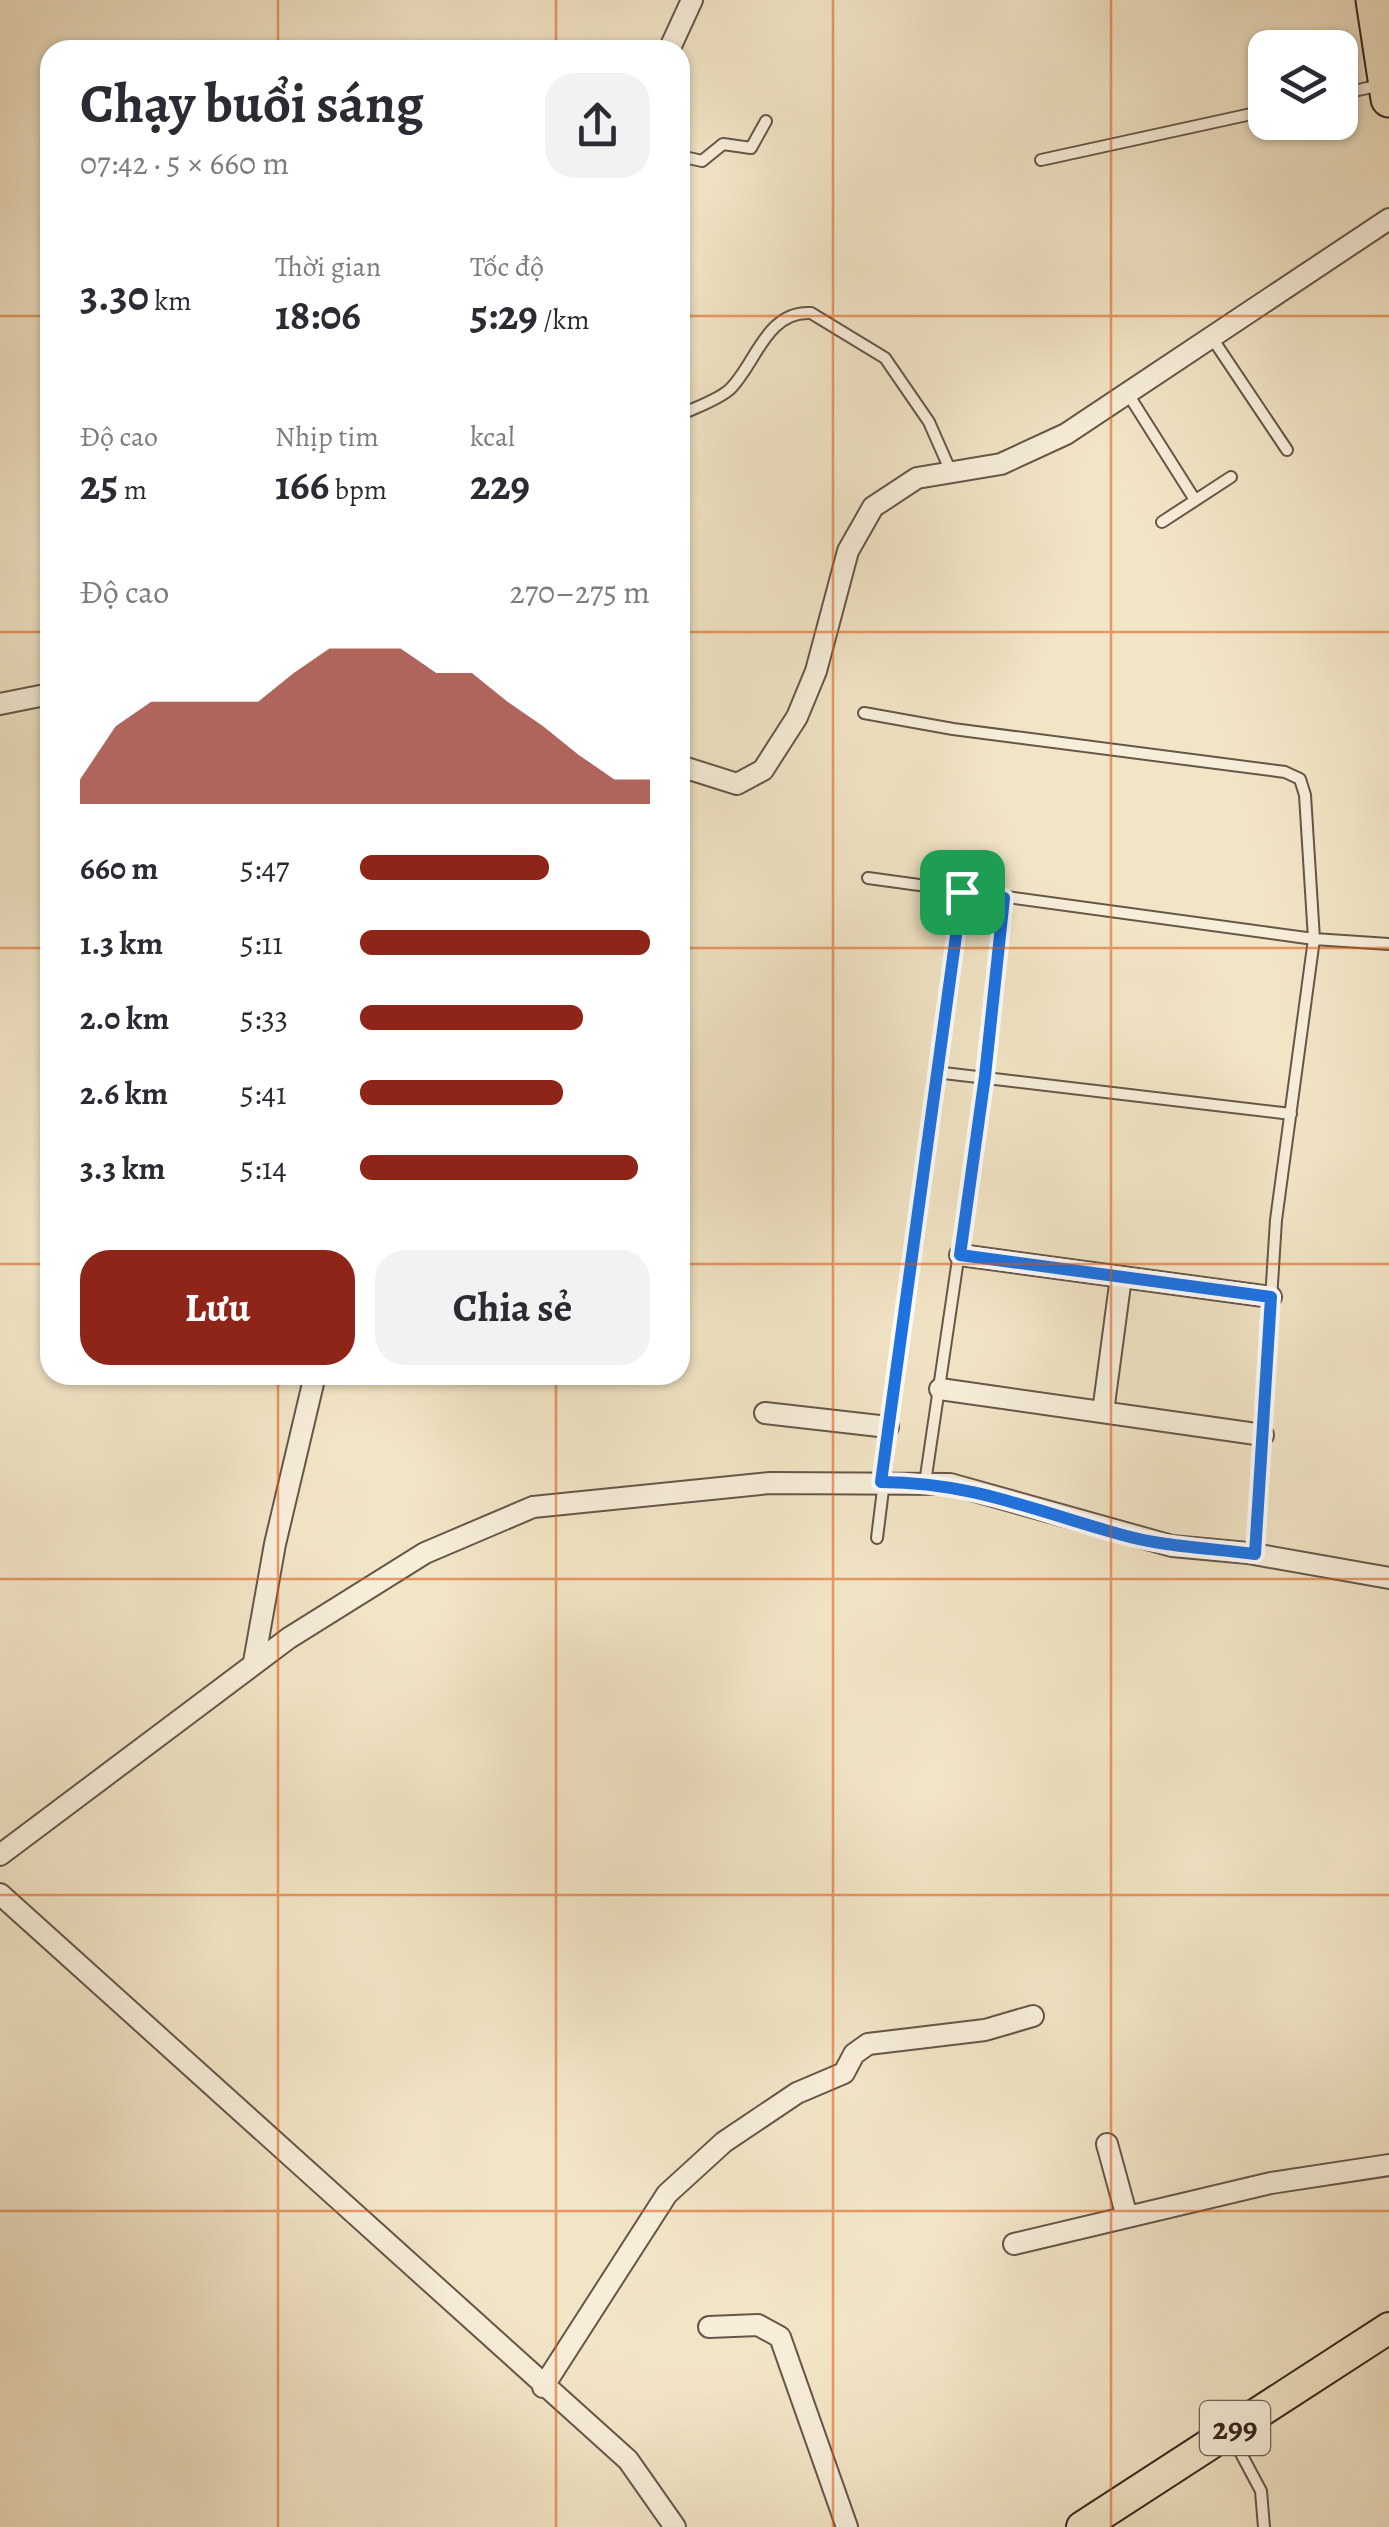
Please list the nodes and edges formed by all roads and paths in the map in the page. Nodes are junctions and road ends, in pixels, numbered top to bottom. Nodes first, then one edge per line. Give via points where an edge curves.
1 (692, 0) edge
2 (1374, 0) edge
3 (674, 40) edge
4 (1388, 92) edge
5 (1358, 93) edge
6 (1248, 115) edge
7 (766, 121) dead end
8 (690, 159) edge
9 (1041, 160) dead end
10 (1389, 219) edge
11 (1212, 337) junction
12 (1128, 393) junction
13 (690, 410) edge
14 (1287, 450) dead end
15 (951, 472) junction
16 (1231, 477) dead end
17 (1195, 500) junction
18 (1162, 522) dead end
19 (40, 696) edge
20 (0, 704) edge
21 (864, 713) dead end
22 (690, 769) edge
23 (868, 878) dead end
24 (962, 892) junction
25 (1004, 898) junction
26 (1314, 938) junction
27 (1389, 944) edge
28 (935, 1072) junction
29 (985, 1076) junction
30 (1290, 1114) junction
31 (960, 1255) junction
32 (1122, 1277) junction
33 (1271, 1297) junction
34 (312, 1385) edge
35 (940, 1389) junction
36 (765, 1412) dead end
37 (1103, 1412) junction
38 (888, 1428) junction
39 (1262, 1434) junction
40 (881, 1482) junction
41 (926, 1483) junction
42 (878, 1538) dead end
43 (1255, 1554) junction
44 (1389, 1578) edge
45 (254, 1662) junction
46 (0, 1855) edge
47 (0, 1894) edge
48 (1033, 2016) dead end
49 (1108, 2144) dead end
50 (1389, 2165) edge
51 (1126, 2217) junction
52 (1014, 2244) dead end
53 (709, 2327) dead end
54 (1389, 2328) edge
55 (543, 2387) junction
56 (1230, 2432) junction
57 (1102, 2522) edge
58 (675, 2527) edge
59 (847, 2527) edge
60 (1264, 2527) edge

1 - 3 street
2 - 4 highway
4 - 5 lane
6 - 9 lane
7 - 8 lane via 751,148 723,144 702,162
10 - 11 street
11 - 12 street
11 - 14 lane
12 - 15 street via 1033,451
12 - 17 lane
13 - 15 lane via 729,390 764,336 811,313 886,358 929,422
15 - 22 street via 896,489 857,529 811,686 764,770 738,784
16 - 17 lane
17 - 18 lane
19 - 20 street
21 - 26 lane via 1300,779
23 - 24 lane
24 - 25 lane
24 - 28 lane
25 - 26 lane
25 - 29 lane
26 - 27 lane
26 - 30 lane
28 - 29 lane
28 - 38 lane
29 - 30 lane
29 - 31 lane
30 - 33 lane
31 - 32 street
31 - 35 lane
32 - 33 street
32 - 37 street
33 - 39 lane
34 - 45 street
35 - 37 street
35 - 41 lane
36 - 38 street
37 - 39 street
38 - 40 lane
39 - 43 lane
40 - 41 street
40 - 42 lane
40 - 45 street via 770,1484 533,1507 425,1553
41 - 43 street via 1010,1498 1136,1538
43 - 44 street
45 - 46 street
47 - 55 street
48 - 55 street via 985,2030 868,2044 844,2073 796,2093 724,2142 667,2194
49 - 51 street
50 - 51 street
51 - 52 street
53 - 59 street via 758,2324 780,2338
54 - 56 main road, 299
55 - 58 street via 628,2460
56 - 57 main road, 299
56 - 60 lane via 1261,2491

